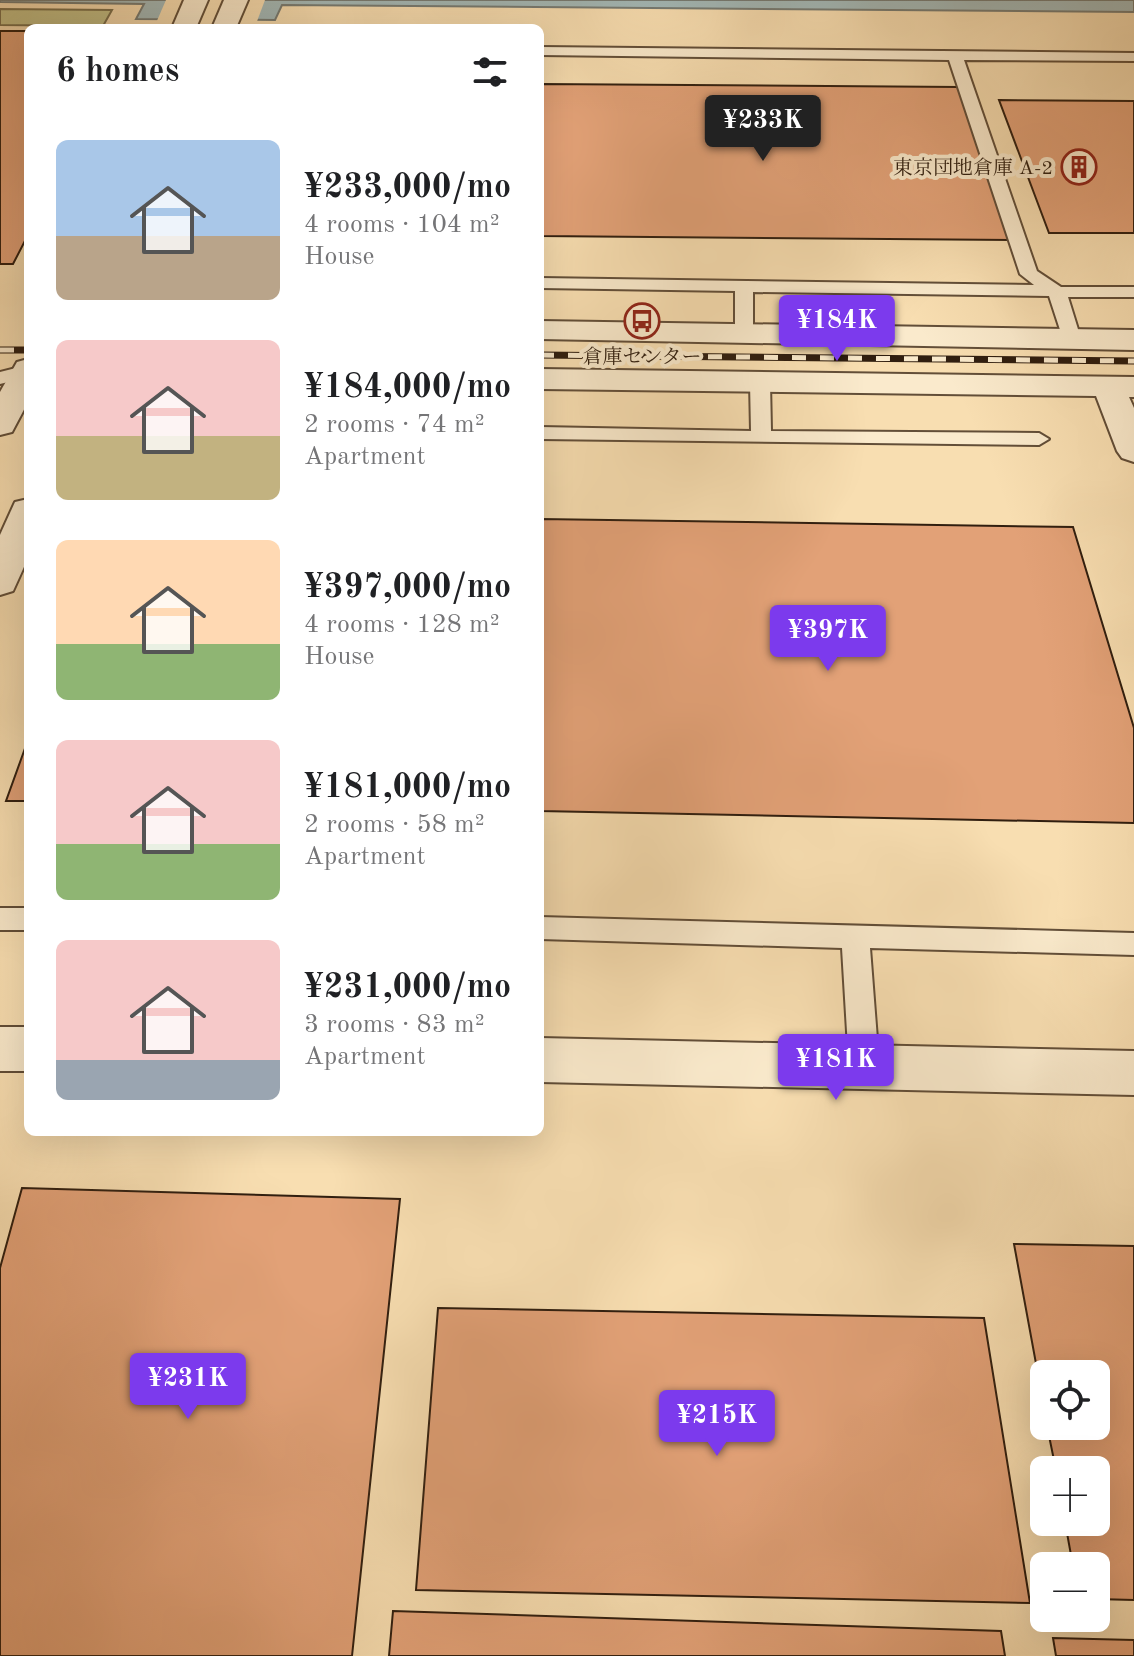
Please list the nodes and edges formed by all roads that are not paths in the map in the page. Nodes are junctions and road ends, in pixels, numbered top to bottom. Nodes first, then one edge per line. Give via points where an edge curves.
1 (196, 0) edge
2 (236, 0) edge
3 (186, 24) edge
4 (226, 24) edge
5 (544, 51) edge
6 (955, 56) junction
7 (1134, 57) edge
8 (544, 283) edge
9 (744, 286) junction
10 (1057, 292) junction
11 (1134, 292) edge
12 (544, 330) edge
13 (744, 333) junction
14 (1072, 339) junction
15 (1134, 340) edge
16 (24, 371) edge
17 (0, 378) edge
18 (24, 378) edge
19 (544, 379) edge
20 (760, 382) junction
21 (1122, 387) edge
22 (0, 425) edge
23 (544, 433) edge
24 (761, 437) junction
25 (1039, 439) dead end
26 (1134, 451) edge
27 (24, 520) edge
28 (0, 582) edge
29 (0, 919) edge
30 (24, 919) edge
31 (544, 928) edge
32 (855, 936) junction
33 (1134, 944) edge
34 (0, 1049) edge
35 (24, 1049) edge
36 (544, 1060) edge
37 (864, 1065) junction
38 (1134, 1073) edge

1 - 3 street
2 - 4 street
5 - 6 lane
6 - 7 lane
6 - 10 lane via 1029,274
8 - 9 lane
9 - 10 lane
9 - 13 lane
10 - 11 lane
10 - 14 lane
12 - 13 street
13 - 14 street
14 - 15 street
16 - 17 lane
18 - 22 street
19 - 20 street
20 - 21 street
20 - 24 lane
21 - 26 street
23 - 24 lane
24 - 25 lane
27 - 28 street
29 - 30 lane
31 - 32 lane
32 - 33 lane
32 - 37 lane
34 - 35 street
36 - 37 street
37 - 38 street

